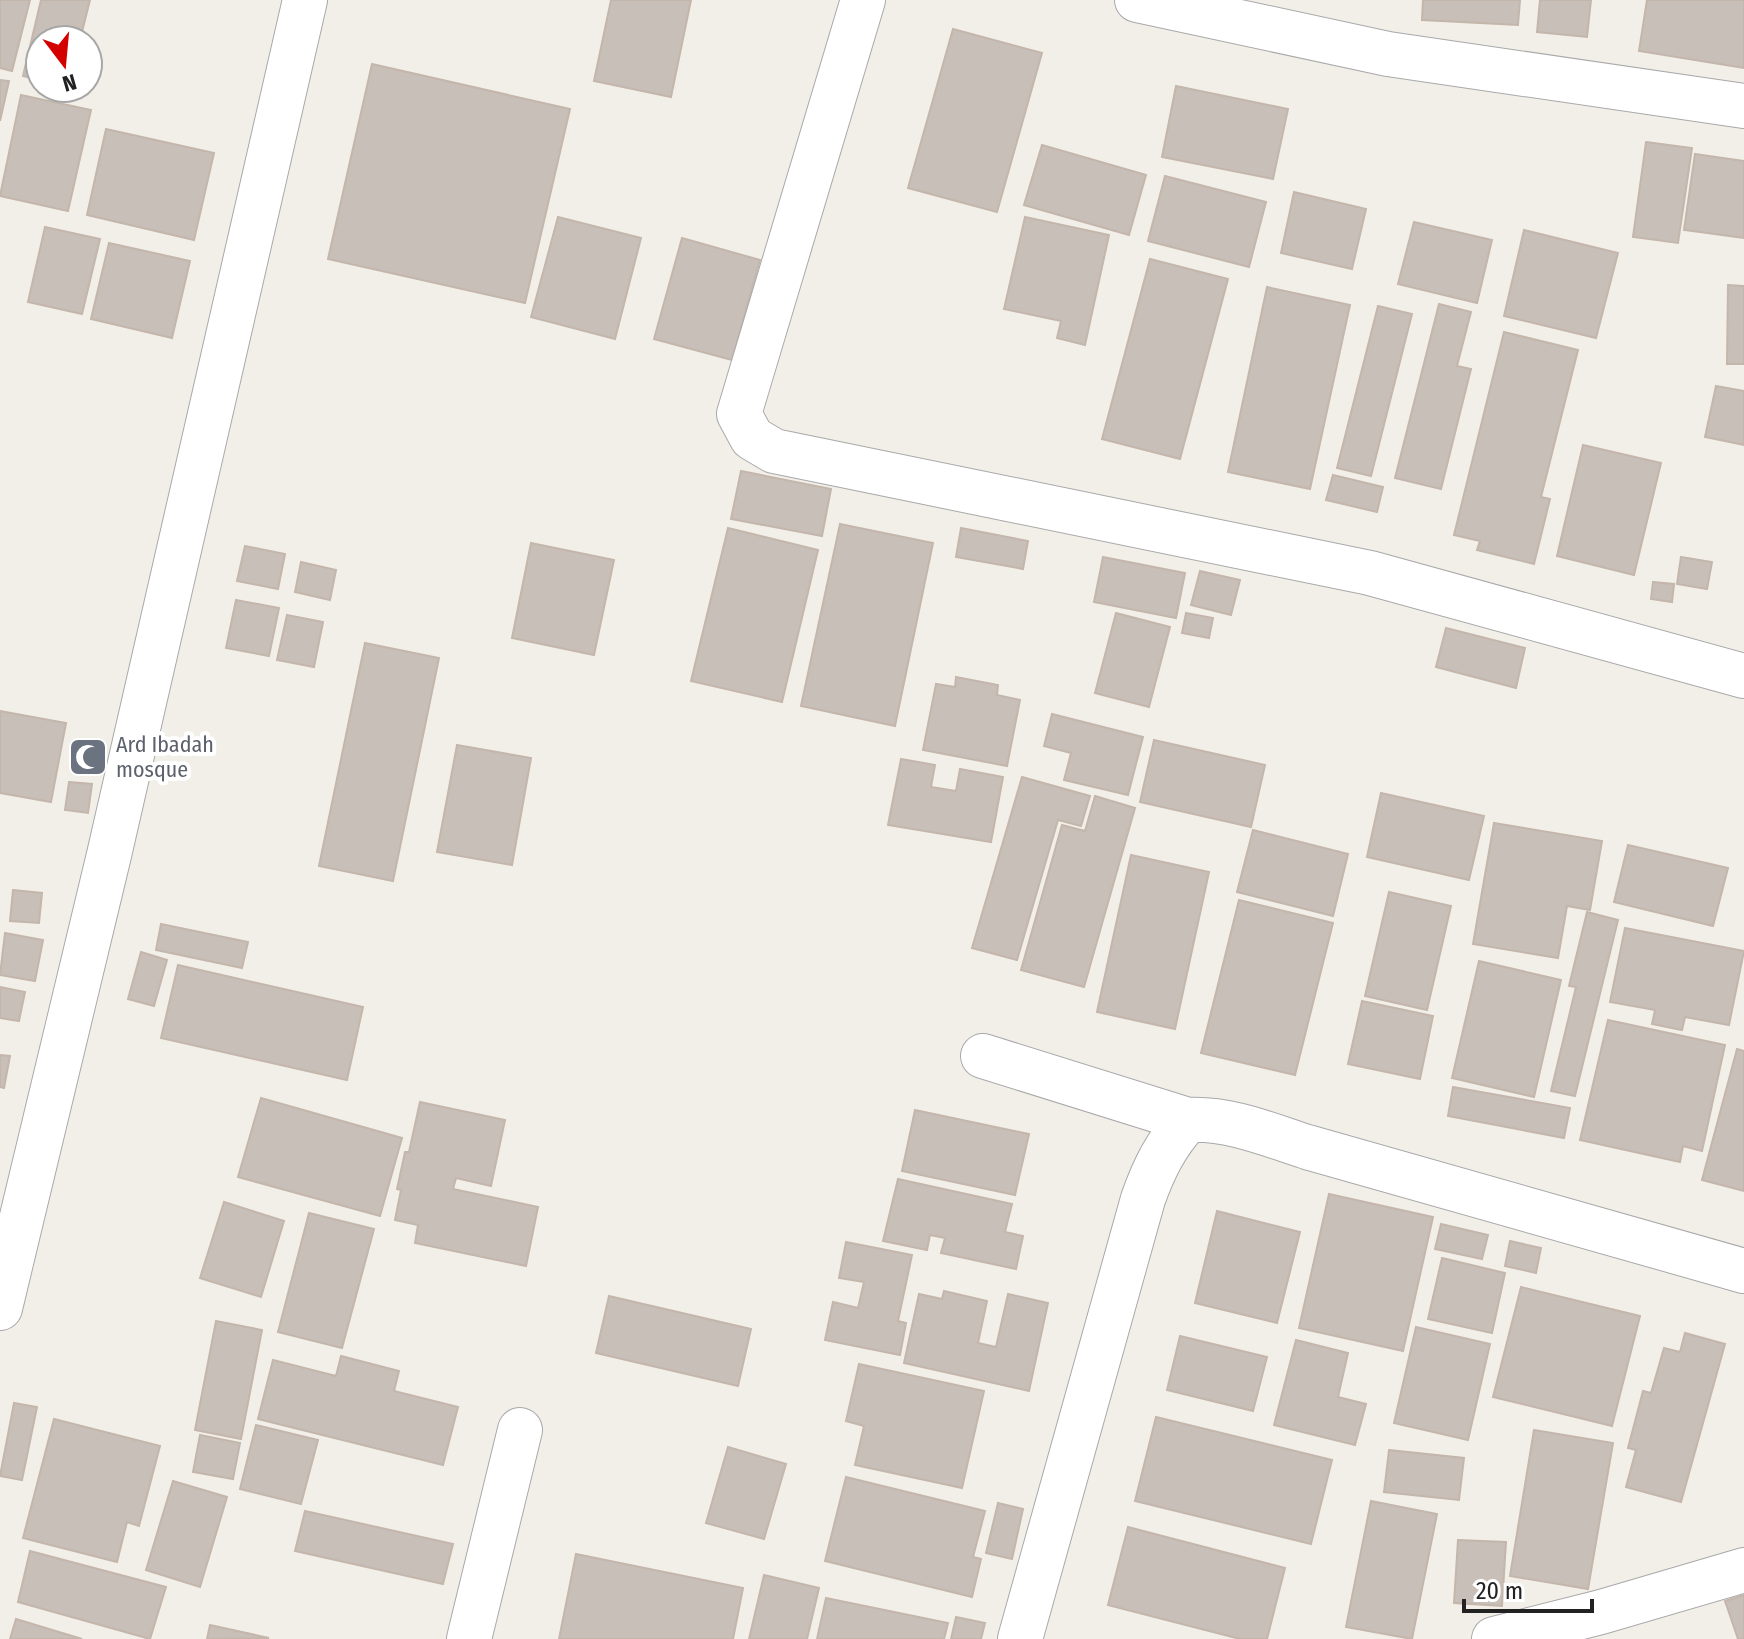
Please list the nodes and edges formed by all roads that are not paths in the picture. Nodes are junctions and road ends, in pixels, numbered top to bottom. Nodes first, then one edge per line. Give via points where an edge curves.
1 (305, 0) edge
2 (863, 0) edge
3 (1137, 0) edge
4 (1744, 106) edge
5 (1744, 676) edge
6 (983, 1056) dead end
7 (1188, 1120) junction
8 (1744, 1271) edge
9 (0, 1308) edge
10 (520, 1430) dead end
11 (1744, 1570) edge
12 (469, 1639) edge
13 (1020, 1639) edge
14 (1494, 1639) edge

1 - 9 street
2 - 5 street via 739,414 752,438 774,451 1370,573
3 - 4 street via 1388,54
6 - 7 street
7 - 8 street via 1244,1126
7 - 13 street via 1156,1164 1143,1199
10 - 12 street
11 - 14 street

